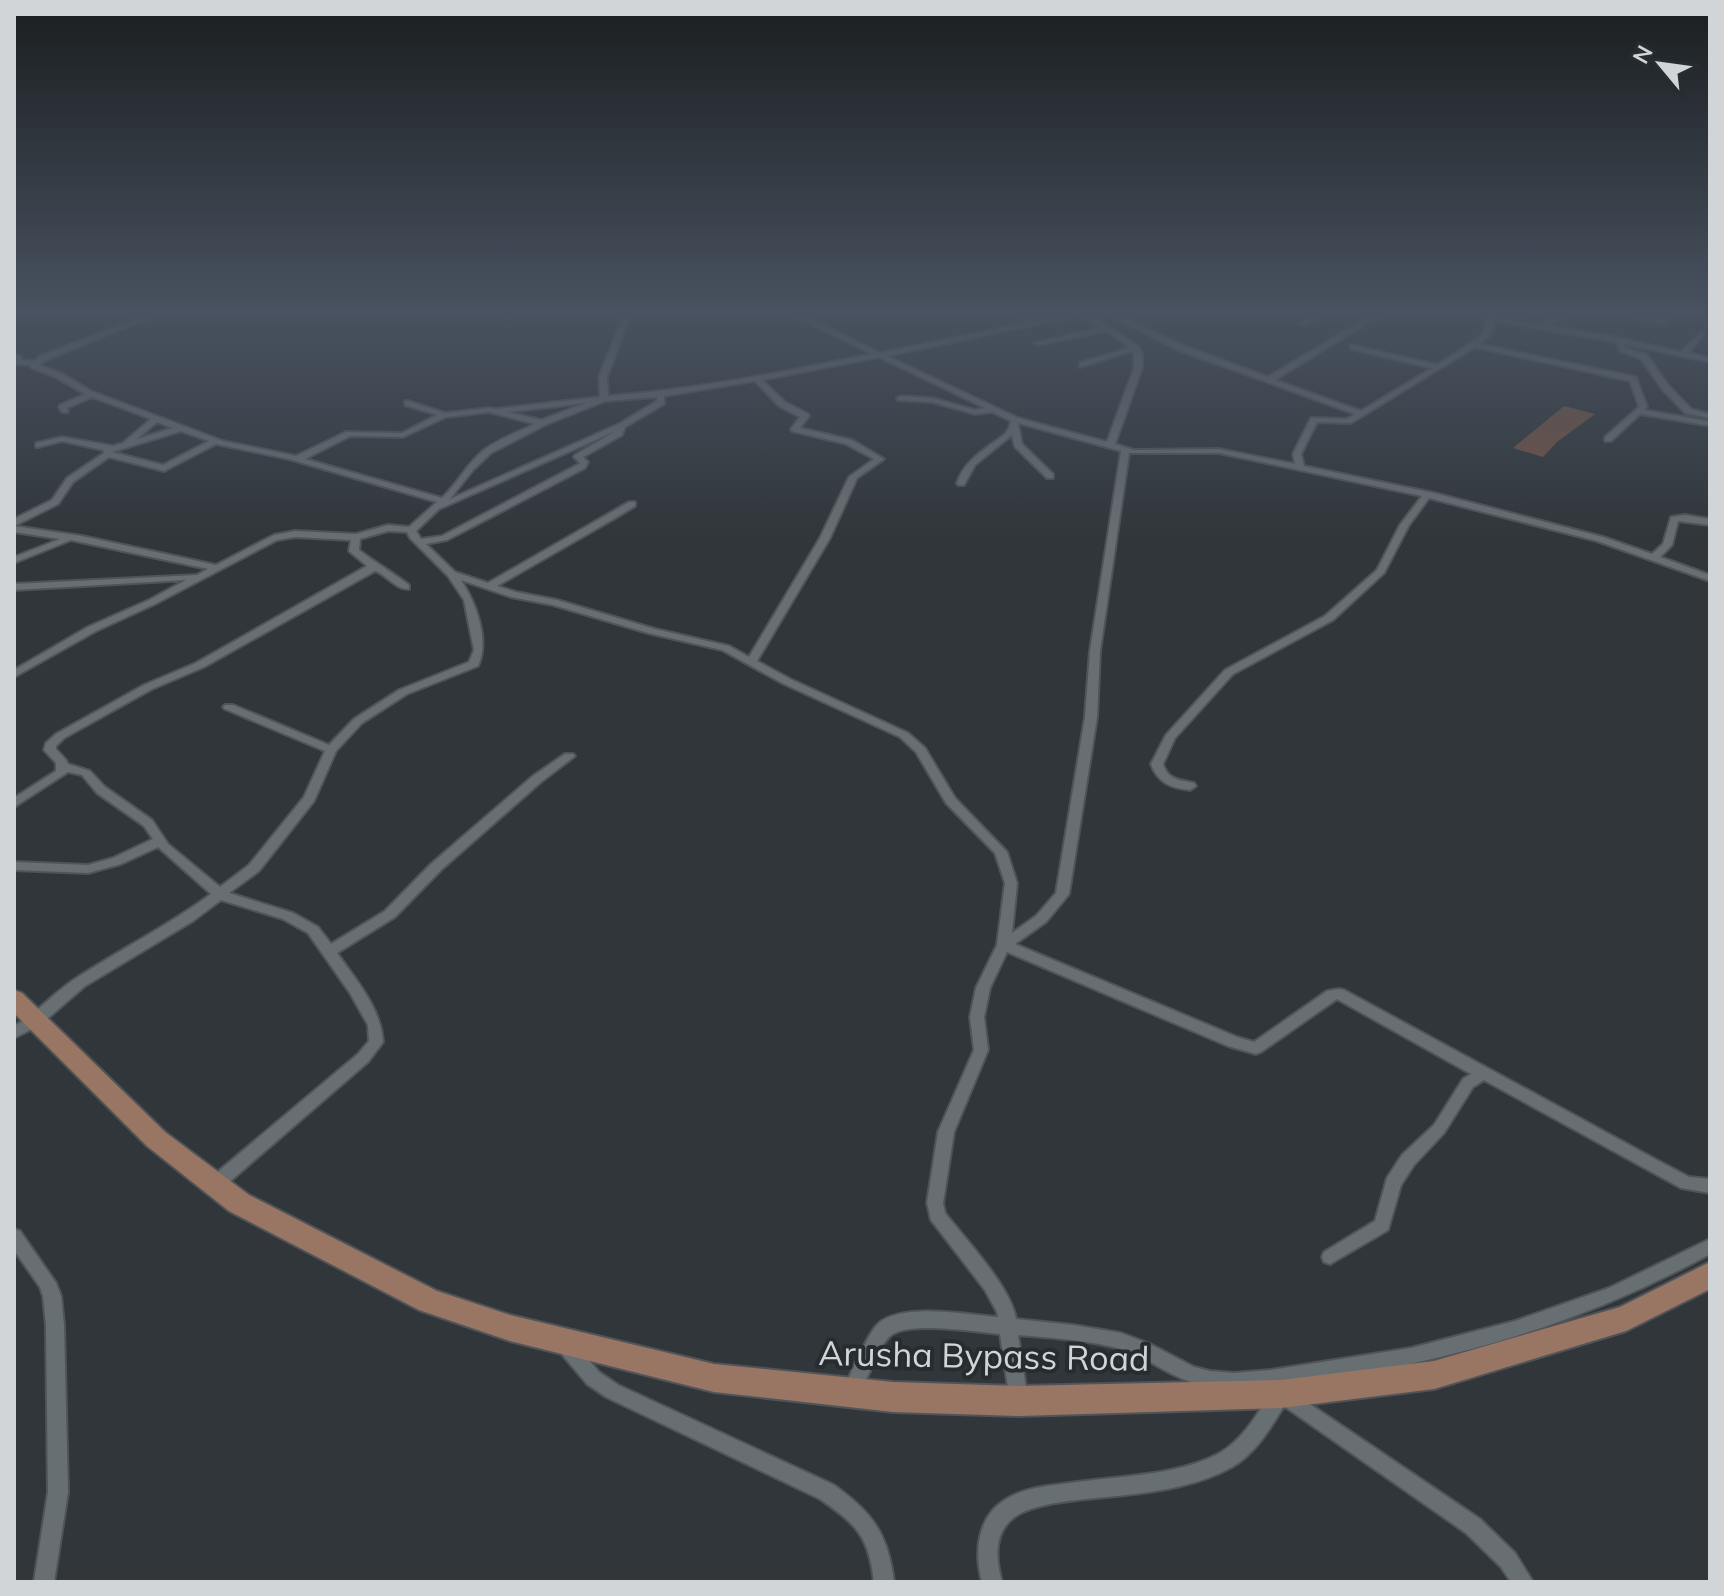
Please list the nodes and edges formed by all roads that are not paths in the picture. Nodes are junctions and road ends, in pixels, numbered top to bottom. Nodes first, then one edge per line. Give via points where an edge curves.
1 (82, 388) edge
2 (604, 388) edge
3 (696, 388) edge
4 (766, 388) edge
5 (947, 388) edge
6 (1131, 388) edge
7 (1292, 388) edge
8 (1403, 388) edge
9 (1639, 388) edge
10 (1668, 388) edge
11 (92, 394) junction
12 (660, 394) junction
13 (901, 398) dead end
14 (604, 399) junction
15 (408, 403) dead end
16 (65, 410) dead end
17 (991, 410) junction
18 (498, 411) junction
19 (1641, 412) junction
20 (1362, 414) junction
21 (444, 415) junction
22 (1710, 416) edge
23 (156, 419) junction
24 (542, 423) junction
25 (1015, 424) junction
26 (1710, 424) edge
27 (621, 426) junction
28 (181, 428) junction
29 (1608, 439) dead end
30 (217, 440) junction
31 (39, 445) dead end
32 (1110, 446) junction
33 (121, 447) junction
34 (1125, 450) junction
35 (107, 452) junction
36 (297, 459) junction
37 (1300, 466) junction
38 (1050, 476) dead end
39 (961, 483) dead end
40 (1431, 495) junction
41 (444, 501) junction
42 (632, 504) dead end
43 (433, 509) junction
44 (1710, 522) edge
45 (14, 523) edge
46 (14, 529) edge
47 (411, 530) junction
48 (356, 537) junction
49 (71, 538) junction
50 (419, 542) junction
51 (1654, 557) junction
52 (14, 560) edge
53 (372, 567) junction
54 (220, 568) junction
55 (452, 574) junction
56 (199, 577) junction
57 (1710, 578) edge
58 (15, 586) edge
59 (406, 587) dead end
60 (488, 587) junction
61 (752, 660) junction
62 (14, 674) edge
63 (229, 707) dead end
64 (331, 750) junction
65 (569, 756) dead end
66 (64, 767) junction
67 (1190, 786) dead end
68 (14, 803) edge
69 (160, 841) junction
70 (14, 866) edge
71 (221, 895) junction
72 (1004, 945) junction
73 (330, 951) junction
74 (14, 999) edge
75 (24, 1027) edge
76 (1484, 1073) junction
77 (214, 1185) junction
78 (1710, 1186) edge
79 (14, 1236) edge
80 (1710, 1246) edge
81 (1330, 1257) dead end
82 (1710, 1275) edge
83 (1010, 1328) junction
84 (561, 1341) junction
85 (850, 1394) junction
86 (1281, 1394) junction
87 (1019, 1401) junction
88 (44, 1582) edge
89 (884, 1582) edge
90 (992, 1582) edge
91 (1523, 1582) edge

1 - 11 street
2 - 14 street
3 - 12 street
4 - 61 street via 805,416 795,429 849,442 880,459 853,477 807,571
5 - 17 street
6 - 32 street
7 - 20 street
8 - 20 street
9 - 19 street
10 - 22 street via 1682,406
11 - 16 street via 67,404
11 - 23 street
12 - 14 street
12 - 27 street via 661,402
13 - 17 street via 928,399 975,412
14 - 18 street
14 - 24 street
15 - 21 street
17 - 25 street
18 - 21 street
18 - 24 street
19 - 26 street
19 - 29 street
20 - 37 street via 1348,421 1314,420 1297,454
21 - 36 street via 403,435 349,434
23 - 28 street
23 - 33 street
24 - 41 street via 479,458
25 - 32 street
25 - 38 street via 1018,445
25 - 39 street via 969,464
27 - 43 street
27 - 50 street via 619,433 578,457 585,463 580,467 444,538
28 - 30 street
28 - 33 street
30 - 35 street via 164,468
30 - 36 street
31 - 35 street via 62,439
32 - 34 street
33 - 35 street
34 - 37 street via 1219,451
34 - 72 street via 1062,894 1041,919
35 - 45 street via 70,480 55,502
36 - 41 street
37 - 40 street
40 - 51 street
40 - 67 street via 1405,525 1381,571 1354,597 1319,624 1237,665 1170,737 1158,771 1175,785
41 - 43 street
42 - 60 street
43 - 47 street
44 - 51 street via 1674,519 1667,545
46 - 49 street
47 - 48 street via 388,528
47 - 50 street
48 - 53 street via 354,551
48 - 54 street via 283,536
49 - 52 street
49 - 54 street
50 - 55 street
51 - 57 street
53 - 59 street
53 - 66 street via 200,665 60,736 50,750
54 - 56 street
55 - 60 street
55 - 64 street via 472,608 479,650 474,664 392,697 358,721
56 - 58 street
56 - 62 street
60 - 61 street via 708,643
61 - 72 street via 786,681 883,723 921,750 950,800 1001,852 1011,883
63 - 64 street
64 - 71 street via 310,798 267,854
65 - 73 street via 456,849 390,914
66 - 68 street via 56,778
66 - 69 street via 86,773 148,823
69 - 70 street via 88,869
69 - 71 street
71 - 73 street via 303,922
71 - 75 street via 80,982
72 - 76 street via 1256,1048 1339,994
72 - 83 street via 977,1006 981,1050 946,1132 935,1203 944,1226 991,1285
73 - 77 street via 375,1025 376,1042
74 - 75 main road, Arusha Bypass Road
75 - 77 main road, Arusha Bypass Road
76 - 78 street via 1687,1183
76 - 81 street via 1468,1083 1439,1129 1408,1160 1393,1183 1382,1225
77 - 84 main road, Arusha Bypass Road via 429,1301
79 - 88 street via 47,1283 55,1325 58,1492
80 - 83 street via 1641,1282 1523,1327 1360,1367 1281,1378 1211,1380 1120,1341
82 - 86 main road, Arusha Bypass Road via 1626,1318 1434,1375
83 - 85 street via 922,1319 893,1323 881,1332
83 - 87 street
84 - 85 main road, Arusha Bypass Road via 714,1378
84 - 89 street via 593,1378 612,1391 827,1492 853,1510 876,1538
85 - 87 main road, Arusha Bypass Road
86 - 87 main road, Arusha Bypass Road
86 - 90 street via 1247,1443 1208,1468 1013,1506 998,1518 987,1548
86 - 91 street via 1473,1526

